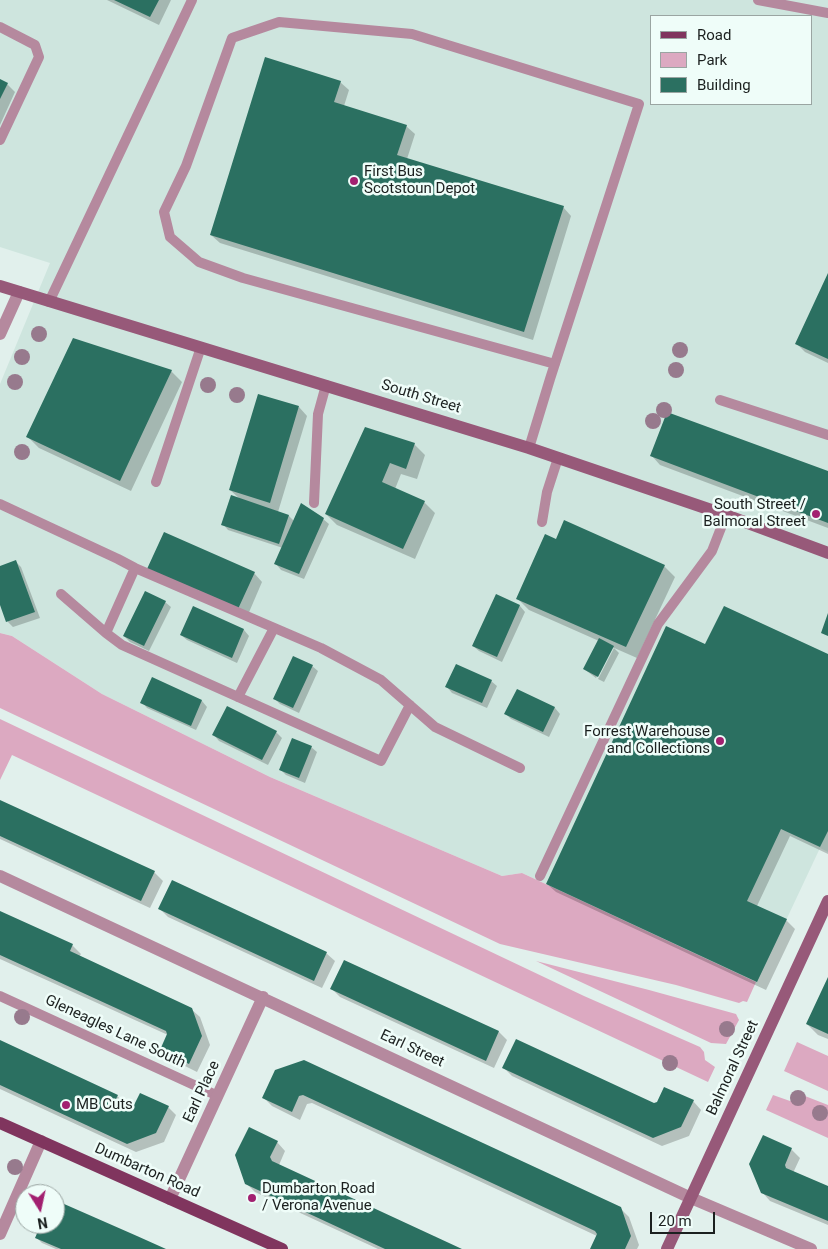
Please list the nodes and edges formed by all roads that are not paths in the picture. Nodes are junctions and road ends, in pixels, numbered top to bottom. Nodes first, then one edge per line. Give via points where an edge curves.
1 (192, 0) edge
2 (758, 0) edge
3 (828, 13) edge
4 (0, 27) edge
5 (0, 140) edge
6 (0, 286) edge
7 (19, 292) junction
8 (49, 302) junction
9 (0, 334) edge
10 (201, 347) junction
11 (555, 364) junction
12 (326, 385) junction
13 (720, 400) dead end
14 (828, 435) edge
15 (530, 448) junction
16 (558, 458) junction
17 (156, 482) dead end
18 (314, 503) dead end
19 (0, 504) edge
20 (726, 515) junction
21 (542, 522) dead end
22 (828, 553) edge
23 (135, 568) junction
24 (61, 594) dead end
25 (274, 628) junction
26 (106, 633) junction
27 (238, 697) junction
28 (410, 705) junction
29 (520, 768) dead end
30 (0, 876) edge
31 (540, 876) dead end
32 (828, 901) edge
33 (0, 996) edge
34 (263, 998) junction
35 (218, 1096) junction
36 (0, 1122) edge
37 (41, 1141) junction
38 (691, 1198) junction
39 (170, 1199) junction
40 (0, 1234) edge
41 (282, 1249) edge
42 (667, 1249) edge
43 (811, 1249) edge

1 - 8 lane
2 - 3 lane
4 - 5 lane via 35,45 39,57
6 - 7 street, South Street
7 - 8 street, South Street
7 - 9 street
8 - 10 street, South Street
10 - 12 street, South Street
10 - 17 lane
11 - 11 lane via 639,104 412,34 278,22 232,38 186,166 164,212 170,237 199,262 243,278
11 - 15 lane
12 - 15 street, South Street
12 - 18 lane via 318,414
13 - 14 lane
15 - 16 street, South Street
16 - 20 street, South Street
16 - 21 lane via 546,492
19 - 23 lane
20 - 22 street, South Street
20 - 31 lane via 712,551 658,624
23 - 25 lane
23 - 26 lane
24 - 26 lane
25 - 27 lane
25 - 28 lane via 321,648 381,680
26 - 27 lane via 122,645
27 - 28 lane via 381,761
28 - 29 lane via 435,727
30 - 34 street, Earl Street
32 - 38 street, Balmoral Street
33 - 35 lane, Gleneagles Lane South
34 - 35 street, Earl Place
34 - 38 street, Earl Street
35 - 39 street, Earl Place
36 - 37 main road, Dumbarton Road
37 - 39 main road, Dumbarton Road
37 - 40 street
38 - 42 street, Balmoral Street
38 - 43 street, Earl Street
39 - 41 main road, Dumbarton Road

